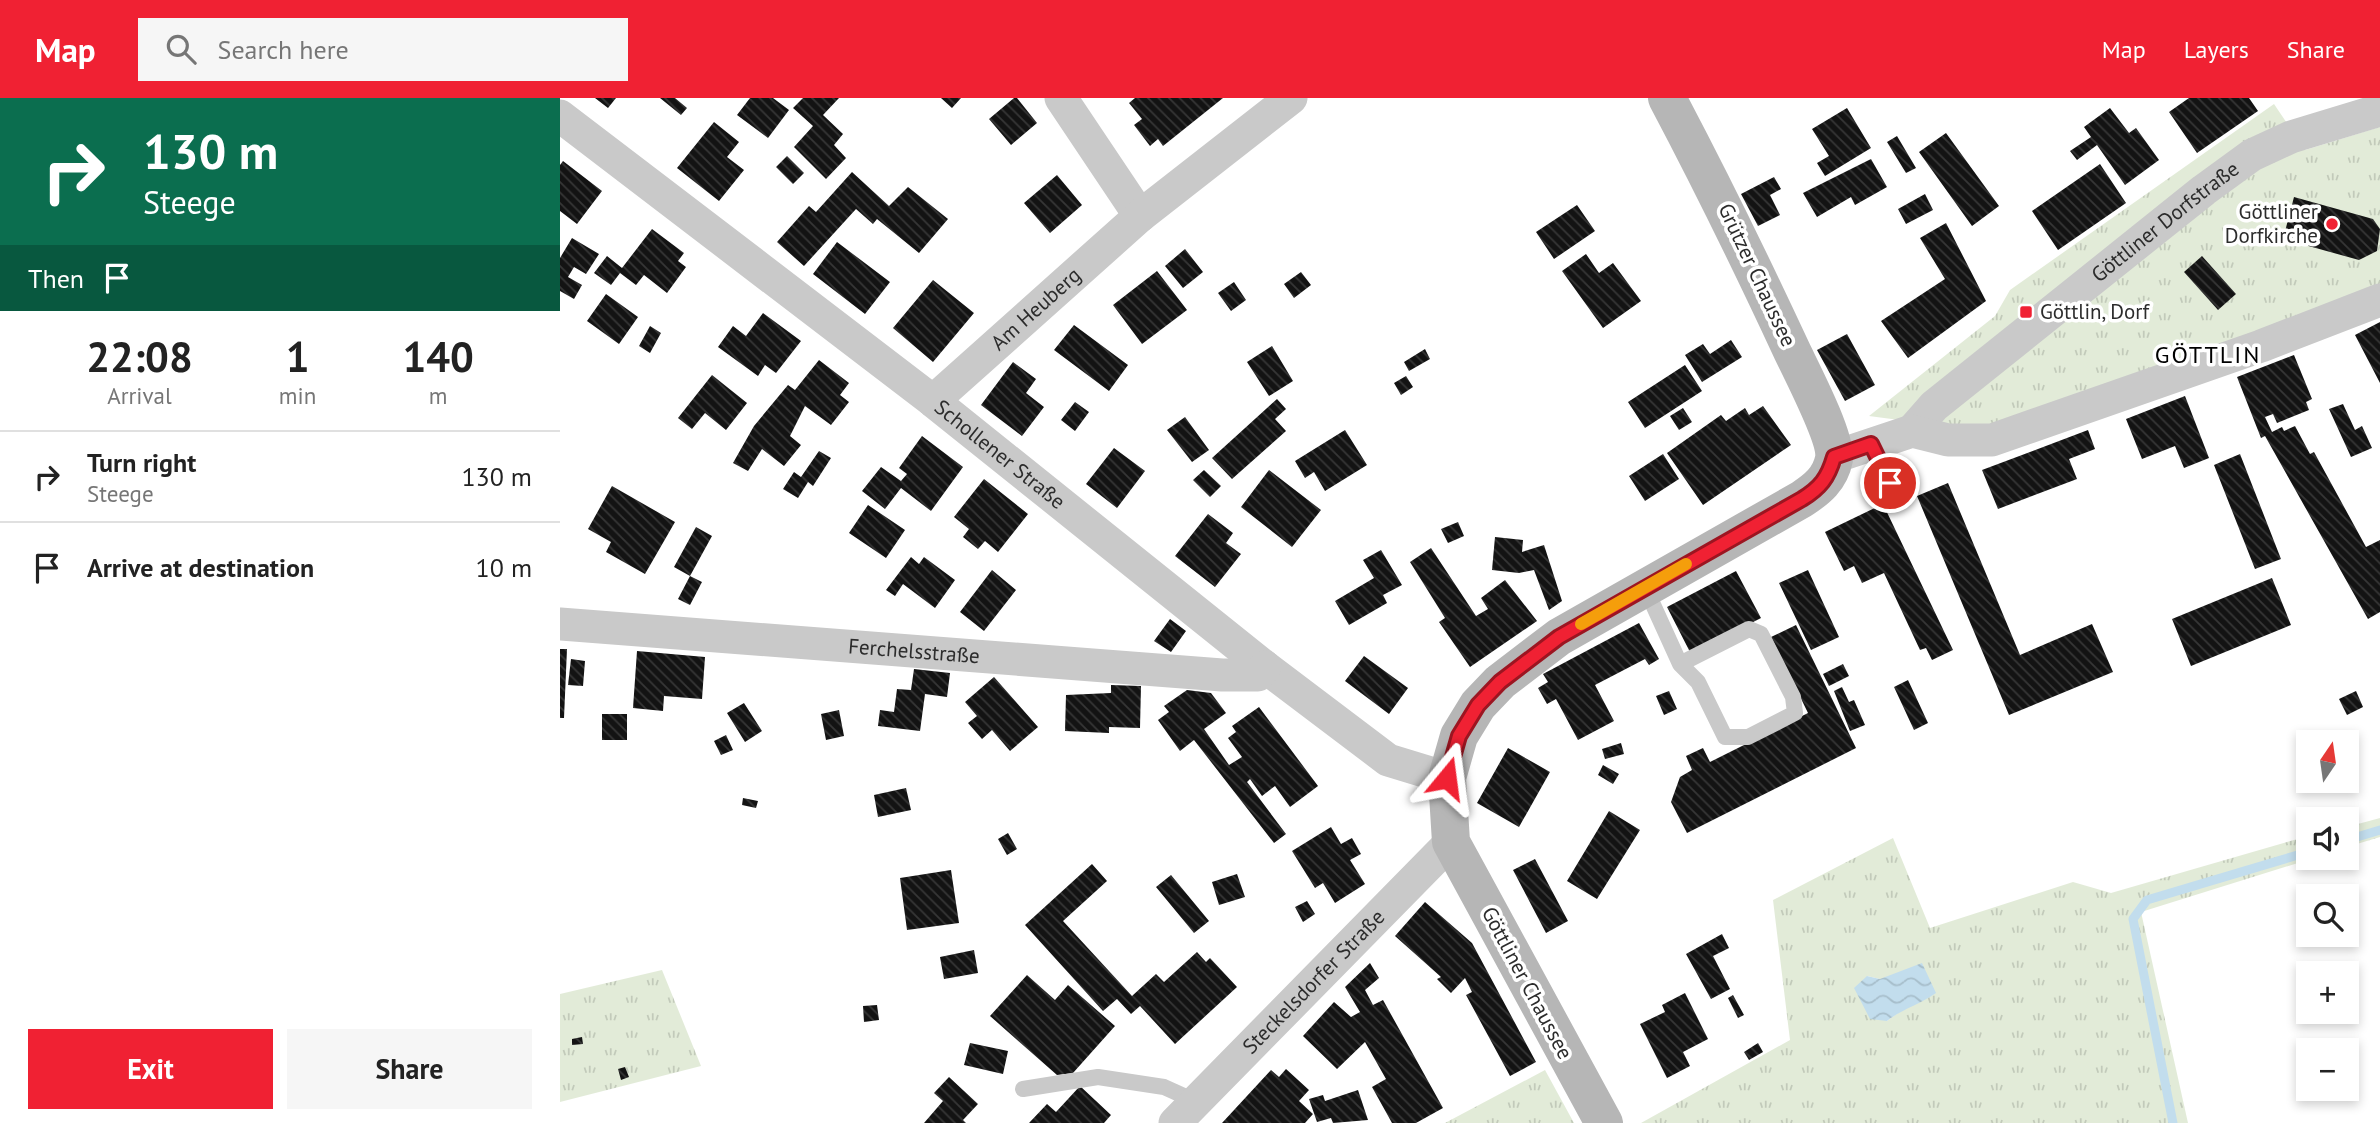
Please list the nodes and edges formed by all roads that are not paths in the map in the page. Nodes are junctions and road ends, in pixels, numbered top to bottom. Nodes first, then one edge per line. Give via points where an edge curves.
1 (1061, 98) edge
2 (1290, 98) edge
3 (1667, 98) edge
4 (2380, 110) edge
5 (560, 116) edge
6 (1140, 216) junction
7 (2380, 300) edge
8 (933, 401) junction
9 (1912, 431) junction
10 (1871, 444) junction
11 (1834, 457) junction
12 (1899, 503) dead end
13 (1644, 587) junction
14 (560, 624) edge
15 (1680, 664) junction
16 (1265, 667) junction
17 (1447, 778) junction
18 (1451, 842) junction
19 (1023, 1089) dead end
20 (1185, 1112) edge
21 (1604, 1123) edge

1 - 6 street
2 - 6 street, Am Heuberg
3 - 11 street, Grützer Chaussee via 1721,198 1810,387
4 - 9 street, Göttliner Dorfstraße via 2291,137 2252,155 1934,406
5 - 8 street, Schollener Straße
6 - 8 street, Am Heuberg
7 - 9 street via 1992,440 1948,440
8 - 16 street, Schollener Straße
9 - 10 street
10 - 11 street
10 - 12 lane
11 - 13 street via 1819,488
13 - 15 lane
13 - 17 street via 1559,637 1500,682 1478,705 1459,736
14 - 16 street, Ferchelsstraße via 1222,675 1258,675
15 - 15 lane via 1698,682 1725,737 1748,737 1795,713 1793,697 1761,634 1749,629
16 - 17 street, Schollener Straße via 1388,760
17 - 18 street
18 - 20 street, Steckelsdorfer Straße
18 - 21 street, Göttliner Chaussee
19 - 20 lane via 1098,1077 1164,1087

